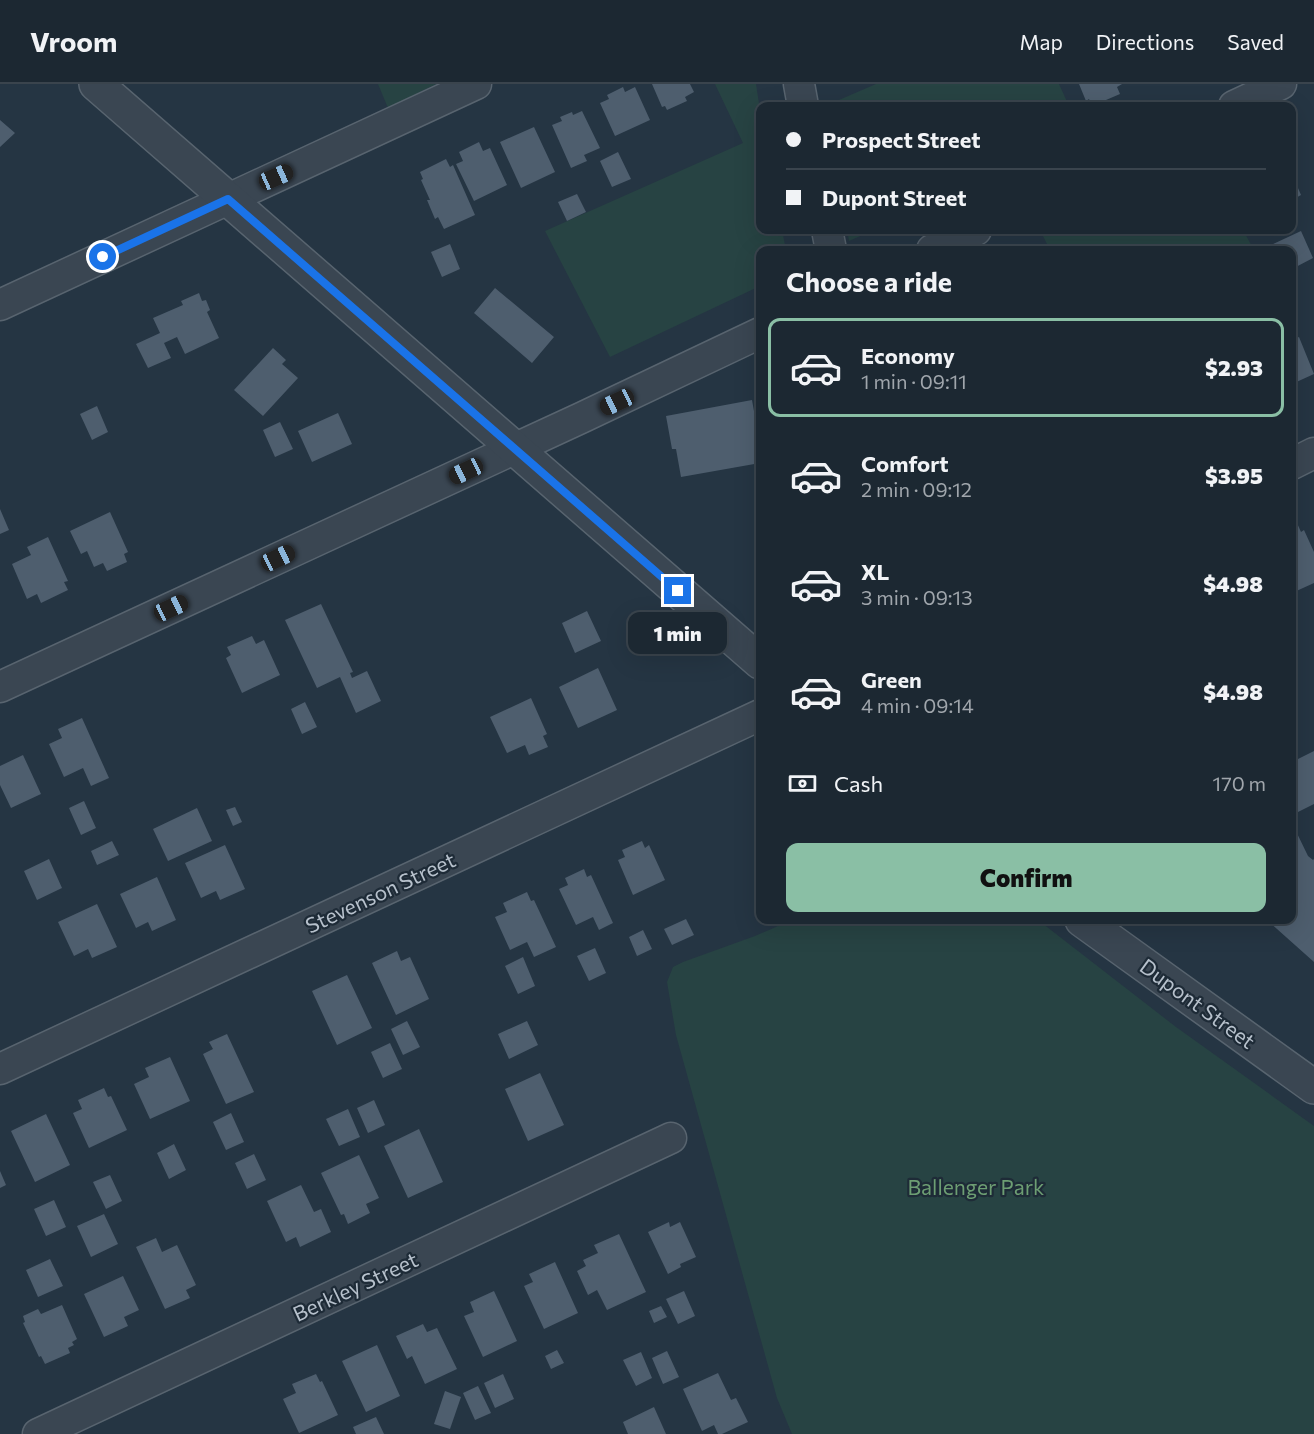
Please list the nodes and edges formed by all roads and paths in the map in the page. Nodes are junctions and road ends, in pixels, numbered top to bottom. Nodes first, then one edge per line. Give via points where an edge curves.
1 (96, 84) edge
2 (476, 84) edge
3 (799, 84) edge
4 (1281, 84) edge
5 (803, 102) edge
6 (1243, 102) edge
7 (228, 199) junction
8 (967, 234) edge
9 (941, 246) edge
10 (0, 305) edge
11 (756, 335) edge
12 (515, 449) junction
13 (1314, 453) edge
14 (1296, 462) edge
15 (756, 659) edge
16 (0, 687) edge
17 (756, 717) edge
18 (1088, 924) edge
19 (0, 1069) edge
20 (1314, 1087) edge
21 (671, 1138) dead end
22 (38, 1434) edge

1 - 7 street
2 - 7 street
3 - 5 street
4 - 6 street
7 - 10 street
7 - 12 street
8 - 9 street
11 - 12 street
12 - 15 street
12 - 16 street
13 - 14 street
17 - 19 street, Stevenson Street
18 - 20 street, Dupont Street
21 - 22 street, Berkley Street

